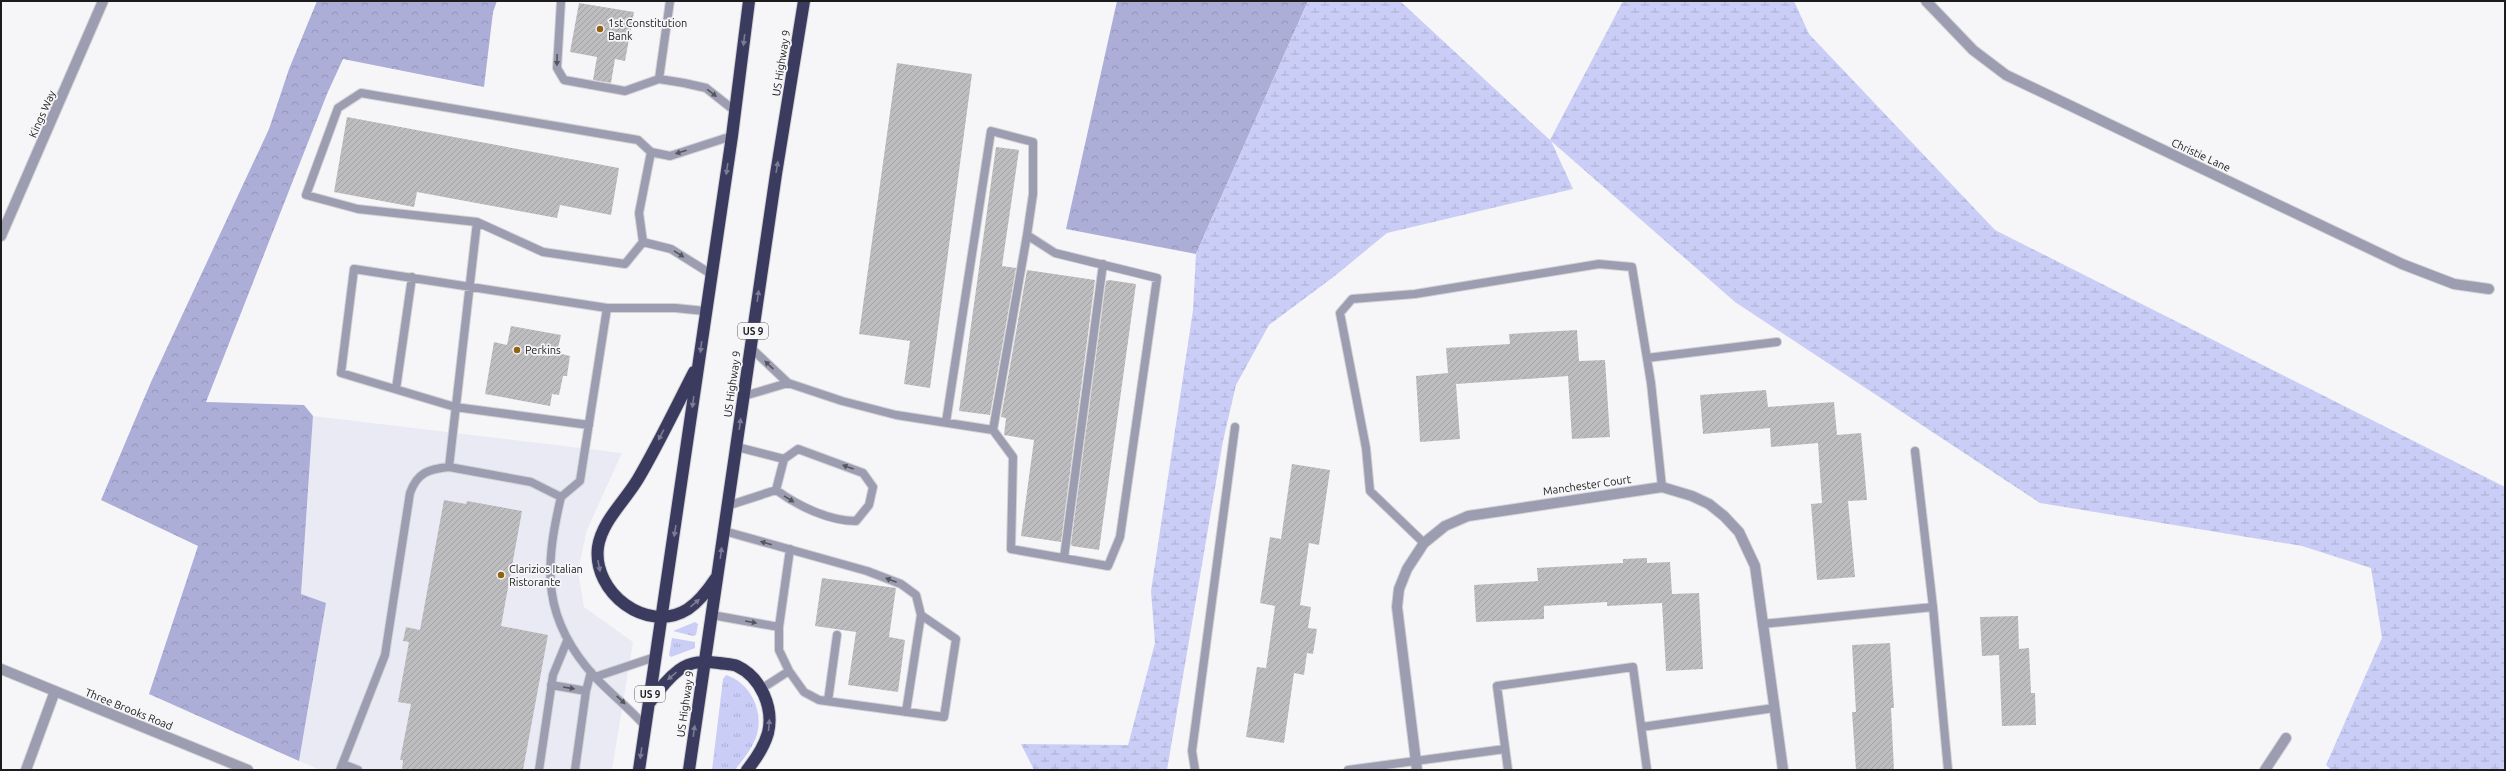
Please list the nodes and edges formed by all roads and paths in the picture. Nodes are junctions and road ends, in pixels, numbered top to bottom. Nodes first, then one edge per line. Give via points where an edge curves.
1 (103, 1) edge
2 (561, 1) edge
3 (670, 1) edge
4 (749, 1) edge
5 (804, 1) edge
6 (1926, 1) edge
7 (659, 79) junction
8 (735, 111) junction
9 (732, 136) junction
10 (651, 152) junction
11 (477, 222) junction
12 (1026, 235) junction
13 (1, 236) edge
14 (643, 242) junction
15 (1103, 264) junction
16 (711, 274) junction
17 (412, 277) junction
18 (469, 286) junction
19 (2489, 289) dead end
20 (607, 308) junction
21 (705, 312) junction
22 (1777, 342) dead end
23 (750, 347) junction
24 (1647, 358) junction
25 (699, 363) junction
26 (788, 382) junction
27 (396, 389) junction
28 (744, 396) junction
29 (455, 407) junction
30 (946, 422) junction
31 (589, 425) junction
32 (1234, 427) dead end
33 (993, 430) junction
34 (736, 447) junction
35 (1915, 451) dead end
36 (784, 459) junction
37 (449, 467) junction
38 (1662, 487) junction
39 (776, 490) junction
40 (561, 497) junction
41 (728, 506) junction
42 (724, 531) junction
43 (1424, 543) junction
44 (790, 549) junction
45 (1064, 558) junction
46 (718, 575) junction
47 (1933, 607) junction
48 (712, 615) junction
49 (920, 615) junction
50 (662, 617) junction
51 (1762, 624) junction
52 (779, 627) junction
53 (837, 635) dead end
54 (568, 641) junction
55 (655, 657) junction
56 (705, 661) junction
57 (1, 669) edge
58 (789, 671) junction
59 (594, 674) junction
60 (552, 686) junction
61 (761, 689) junction
62 (55, 691) junction
63 (586, 691) junction
64 (828, 701) junction
65 (648, 704) junction
66 (1774, 708) junction
67 (906, 712) junction
68 (645, 726) junction
69 (1642, 727) junction
70 (2286, 738) dead end
71 (1504, 749) junction
72 (1417, 766) edge
73 (341, 767) edge
74 (26, 770) edge
75 (248, 770) edge
76 (358, 770) edge
77 (539, 770) edge
78 (575, 770) edge
79 (639, 770) edge
80 (689, 770) edge
81 (747, 770) edge
82 (1195, 770) edge
83 (1348, 770) edge
84 (1508, 770) edge
85 (1647, 770) edge
86 (1783, 770) edge
87 (1948, 770) edge
88 (2265, 770) edge

1 - 13 street, Kings Way
2 -> 7 lane via 557,68 564,80 626,91
3 - 7 lane
4 -> 8 highway, US 9
23 -> 5 highway, US Highway 9 / US 9
6 - 19 street, Christie Lane via 1973,50 2006,75 2402,264 2454,284
7 -> 8 lane via 706,88
8 - 9 highway, US 9
9 -> 10 lane via 670,156
9 -> 16 highway, US 9
10 - 11 lane via 638,140 361,93 338,108 306,195 358,208
10 - 14 lane via 639,213
11 - 14 lane via 543,252 625,264
11 - 18 lane
12 - 15 lane via 1055,253
12 - 30 lane via 1033,194 1033,142 991,131
12 - 33 lane
14 -> 16 lane via 671,249
15 - 45 lane
15 - 45 lane via 1157,278 1120,537 1108,566
16 - 21 highway, US 9
17 - 18 lane
17 - 27 lane
17 - 27 lane via 354,269 342,373
18 - 20 lane
18 - 29 lane
20 - 21 lane via 676,308
20 - 31 lane
21 -> 25 highway, US 9
22 - 24 lane
26 -> 23 lane
23 - 28 highway, US Highway 9 / US 9
24 - 38 lane
24 - 43 lane via 1632,267 1599,264 1414,294 1352,299 1340,313 1366,448 1370,491
25 -> 50 highway, US 9
25 -> 50 highway via 638,480 604,528 598,546 601,575 618,601 635,610
26 - 28 lane
26 - 30 lane via 842,401 896,415
27 - 29 lane
34 -> 28 highway, US Highway 9 / US 9
29 - 31 lane
29 - 37 lane
30 - 33 lane
31 - 40 lane via 580,481
32 - 82 lane via 1192,751
33 - 45 lane via 1013,457 1011,549
34 - 36 lane
34 - 41 highway, US Highway 9 / US 9
35 - 47 lane
36 - 39 lane
39 -> 36 lane via 792,501 843,521 856,521 869,505 873,487 863,473 798,449
37 - 40 lane via 531,482
37 - 73 lane via 422,473 414,482 410,493 385,655
38 - 43 street, Manchester Court via 1476,513 1445,526
38 - 51 street, Manchester Court via 1709,504 1739,532 1755,566
39 - 41 lane
40 - 54 lane via 553,532 549,582 554,608
41 - 42 highway, US Highway 9 / US 9
44 -> 42 lane
46 -> 42 highway, US Highway 9 / US 9
43 - 72 street, Manchester Court via 1407,569 1399,589 1397,607
49 -> 44 lane via 916,595 901,584 867,571
44 - 52 lane
46 - 48 highway, US Highway 9 / US 9
50 -> 46 highway via 687,610 704,596
47 - 51 lane
47 - 87 lane
48 -> 52 lane
48 - 56 highway, US Highway 9 / US 9
49 - 67 lane
49 - 67 lane via 956,639 944,717
50 - 55 highway, US 9
51 - 66 street, Manchester Court
52 - 58 lane via 779,650
53 - 64 lane
54 - 59 lane
54 - 60 lane via 553,675
55 - 59 lane
55 - 65 highway, US 9
56 - 61 highway via 736,666 747,673
56 -> 65 highway via 680,670 664,683
80 -> 56 highway, US Highway 9 / US 9
57 - 62 street, Three Brooks Road
58 - 61 lane
58 - 64 lane via 804,692 819,700
59 - 63 lane
59 -> 68 lane
60 -> 63 lane
60 - 77 lane
81 -> 61 highway via 763,746 768,732 769,716
62 - 74 street
62 - 75 street, Three Brooks Road
63 - 78 lane
64 - 67 lane
65 - 68 highway, US 9
66 - 69 lane
66 - 86 street, Manchester Court
68 -> 79 highway, US 9
69 - 71 lane via 1634,667 1497,686
69 - 85 lane
70 - 88 street
71 - 72 lane
71 - 84 lane
72 - 83 lane
73 - 76 lane

